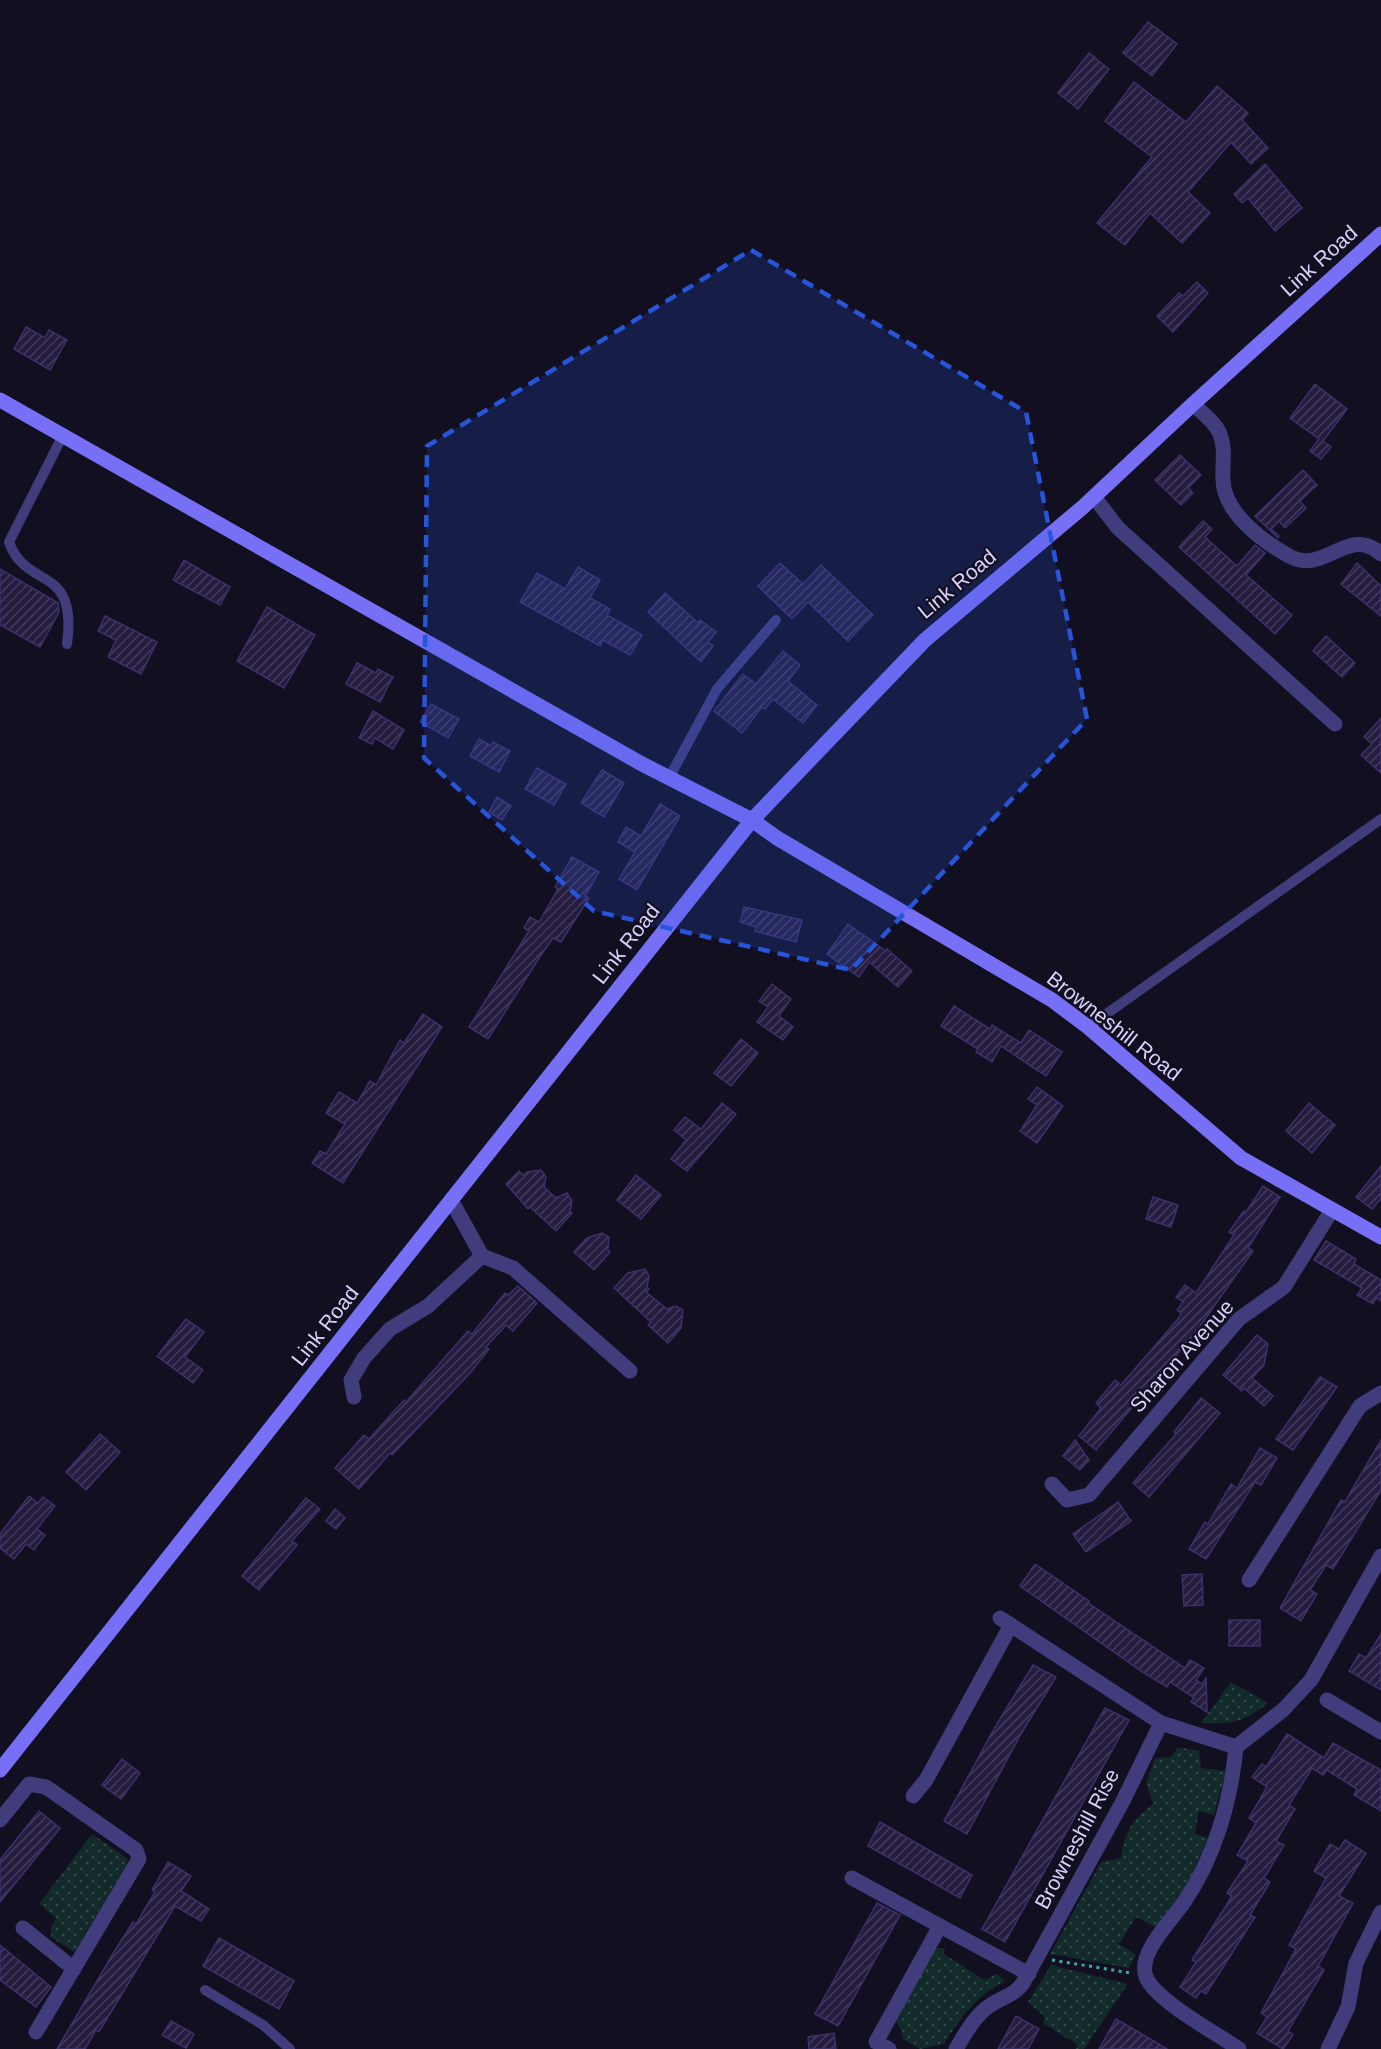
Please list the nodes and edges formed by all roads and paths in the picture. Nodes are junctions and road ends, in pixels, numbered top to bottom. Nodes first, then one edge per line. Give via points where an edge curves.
1 (1381, 234) edge
2 (0, 400) edge
3 (1193, 404) junction
4 (63, 435) junction
5 (1094, 497) junction
6 (1381, 554) edge
7 (776, 620) dead end
8 (67, 644) dead end
9 (1335, 724) dead end
10 (669, 778) junction
11 (1381, 819) edge
12 (752, 820) junction
13 (1088, 1027) junction
14 (451, 1200) junction
15 (1332, 1210) junction
16 (1381, 1237) edge
17 (482, 1257) junction
18 (630, 1371) dead end
19 (1381, 1393) edge
20 (354, 1397) dead end
21 (1052, 1484) dead end
22 (1381, 1556) edge
23 (1249, 1580) dead end
24 (1328, 1700) dead end
25 (1161, 1723) junction
26 (1381, 1732) edge
27 (1236, 1747) junction
28 (0, 1770) edge
29 (913, 1796) dead end
30 (0, 1820) edge
31 (852, 1878) dead end
32 (1381, 1912) edge
33 (940, 1926) junction
34 (23, 1928) dead end
35 (1037, 1958) junction
36 (74, 1969) junction
37 (1029, 1974) junction
38 (1145, 1975) junction
39 (206, 1990) dead end
40 (36, 2032) dead end
41 (290, 2049) edge
42 (889, 2049) edge
43 (956, 2049) edge
44 (1239, 2049) edge
45 (1328, 2049) edge

1 - 3 street, Link Road
2 - 4 street, Browneshill Road
3 - 5 street, Link Road
3 - 6 street via 1219,432 1225,453 1223,481 1228,501 1256,534 1304,561 1318,561 1342,547 1358,544 1371,545
4 - 8 lane via 9,542 14,557 60,589 70,612
4 - 10 street, Browneshill Road
5 - 9 street via 1118,528
5 - 12 street, Link Road via 925,640
7 - 10 lane via 717,689
10 - 12 street, Browneshill Road
11 - 13 lane
12 - 13 street, Browneshill Road via 1052,1000
12 - 14 street, Link Road
13 - 15 street, Browneshill Road via 1241,1158
14 - 17 street
14 - 28 street, Link Road
15 - 16 street, Browneshill Road
15 - 21 street, Sharon Avenue via 1284,1287 1239,1319 1089,1495 1067,1500
17 - 18 street via 513,1269
17 - 20 street via 428,1306 390,1329 364,1358 351,1380
19 - 23 street via 1360,1406
22 - 27 street via 1311,1680 1283,1710
24 - 26 street
25 - 27 street
25 - 29 street via 1006,1622 926,1780
25 - 35 street, Browneshill Rise
27 - 38 street via 1209,1858 1198,1882 1151,1945
30 - 36 street via 29,1784 46,1787 136,1850 139,1859
31 - 33 street
32 - 45 street via 1356,1963 1347,2007
33 - 37 street
33 - 42 street via 876,2042
34 - 36 street
35 - 37 street, Browneshill Rise
35 - 38 path
36 - 40 street
37 - 43 street, Browneshill Rise via 1019,1990 977,2016
38 - 44 street via 1154,1991
39 - 41 lane via 262,2025

